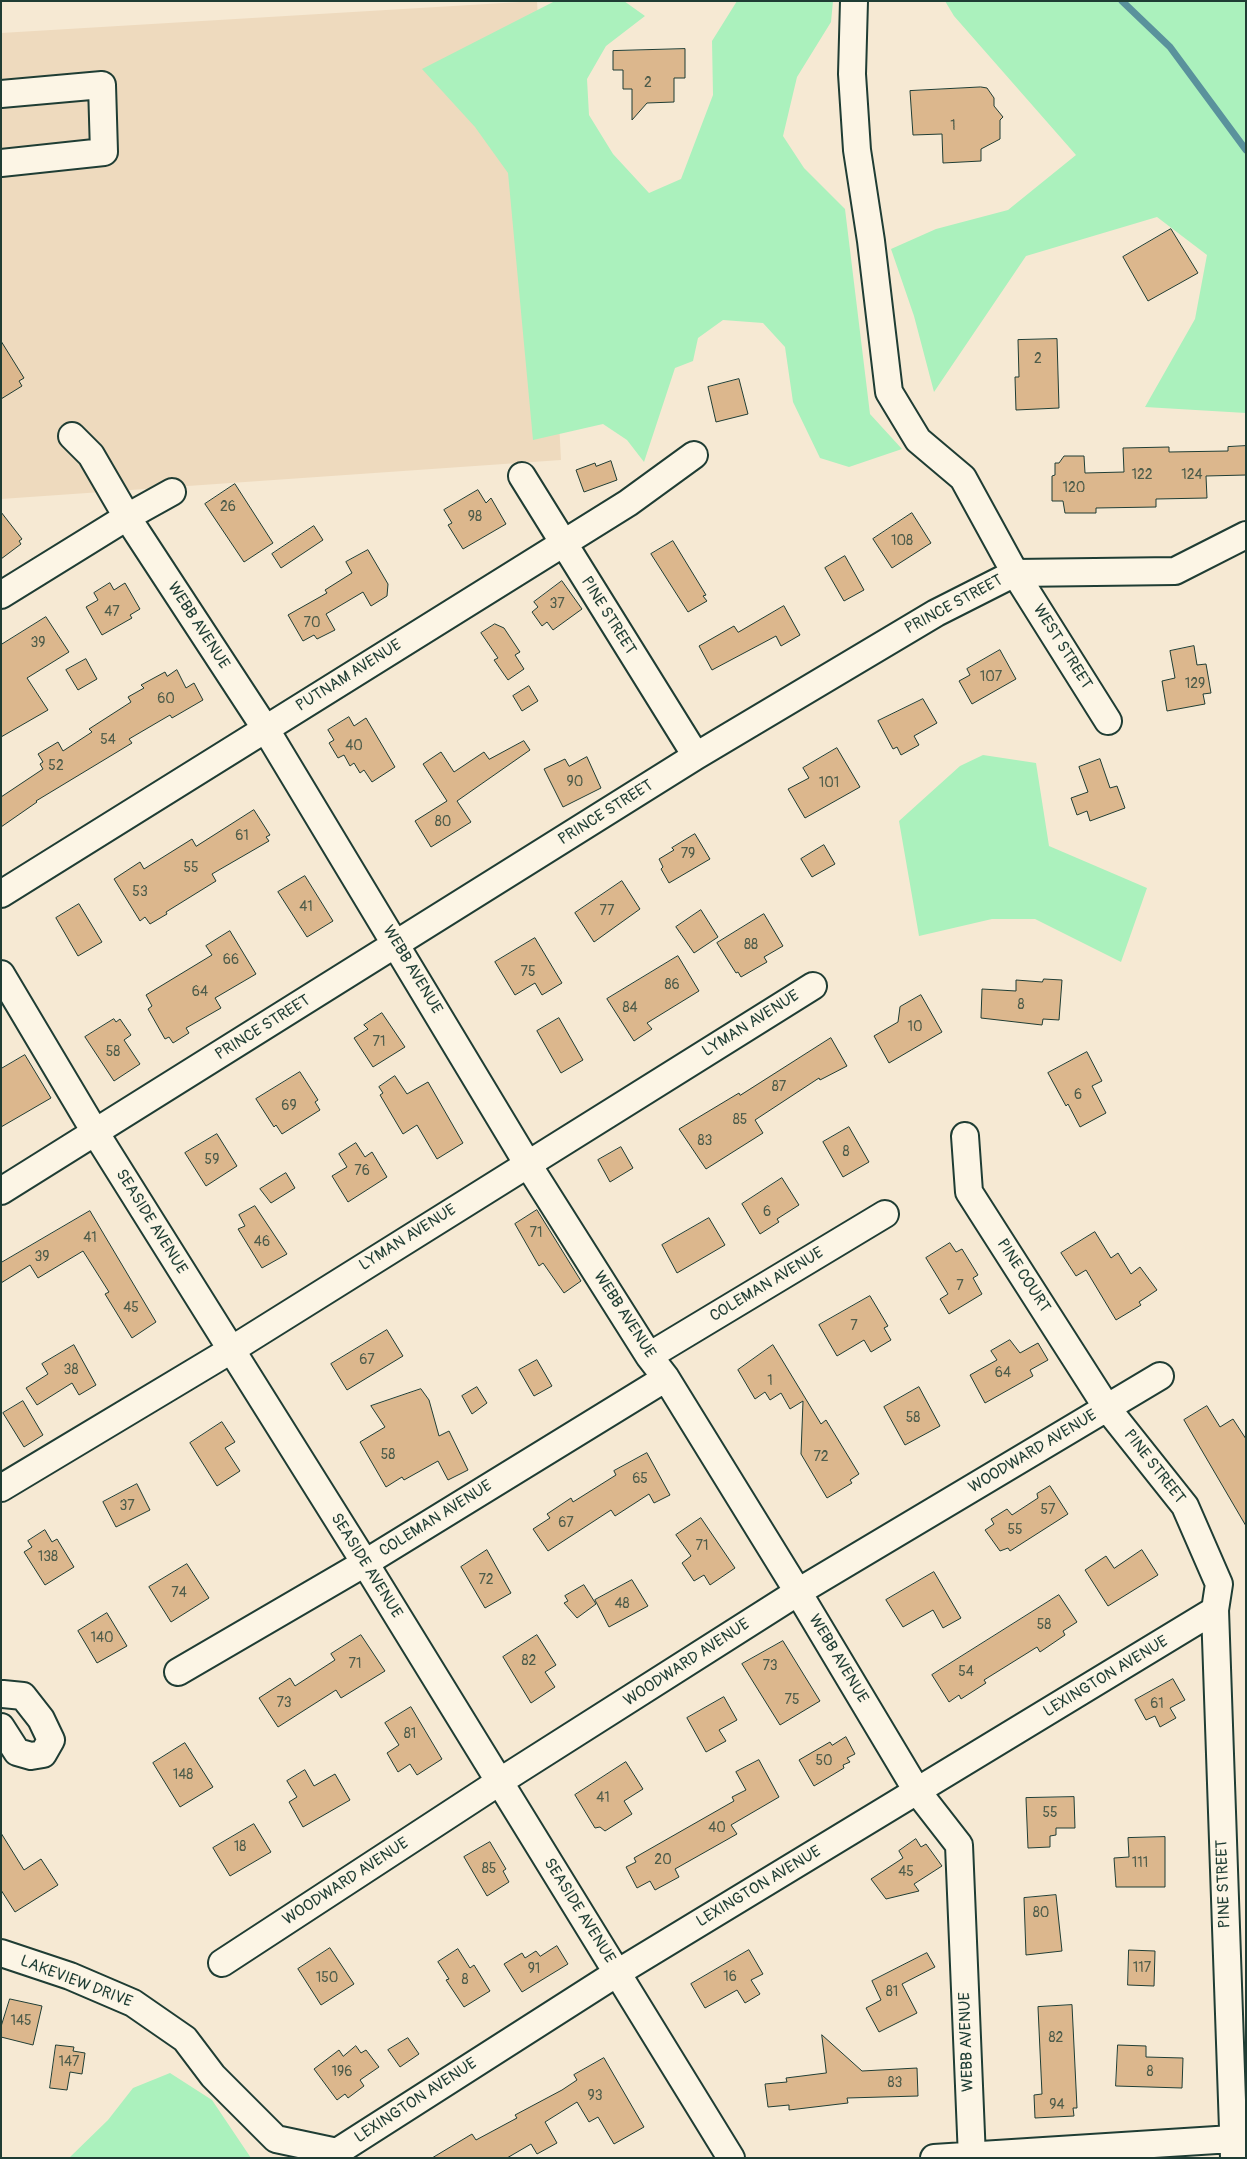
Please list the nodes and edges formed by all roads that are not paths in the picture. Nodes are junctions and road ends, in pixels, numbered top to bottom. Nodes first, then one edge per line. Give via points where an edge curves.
1 (854, 1) edge
2 (1, 94) edge
3 (1, 163) edge
4 (72, 436) dead end
5 (694, 455) dead end
6 (522, 476) dead end
7 (172, 492) dead end
8 (127, 517) junction
9 (1246, 535) edge
10 (562, 543) junction
11 (1015, 573) junction
12 (1, 595) edge
13 (1108, 720) dead end
14 (266, 728) junction
15 (696, 756) junction
16 (1, 894) edge
17 (398, 945) junction
18 (1, 974) edge
19 (813, 986) dead end
20 (95, 1132) junction
21 (965, 1136) dead end
22 (527, 1163) junction
23 (1, 1191) edge
24 (885, 1214) dead end
25 (231, 1350) junction
26 (649, 1356) junction
27 (1160, 1376) dead end
28 (666, 1378) junction
29 (1107, 1408) junction
30 (1, 1488) edge
31 (365, 1563) junction
32 (798, 1592) junction
33 (1216, 1610) junction
34 (178, 1672) dead end
35 (2, 1694) edge
36 (1, 1727) edge
37 (499, 1782) junction
38 (918, 1791) junction
39 (1, 1953) edge
40 (222, 1963) dead end
41 (617, 1973) junction
42 (276, 2139) joint
43 (1233, 2148) edge
44 (972, 2157) edge
45 (731, 2158) edge
46 (934, 2158) edge

1 - 11 street, WEST STREET via 852,74 857,150 889,392 918,440 963,478
2 - 3 street via 102,85 104,152
4 - 8 street, WEBB AVENUE via 91,455
5 - 10 street, PUTNAM AVENUE via 628,503
6 - 10 street, PINE STREET
7 - 8 street
8 - 12 street
8 - 14 street, WEBB AVENUE
9 - 11 street, PRINCE STREET via 1175,571
10 - 14 street, PUTNAM AVENUE
10 - 15 street, PINE STREET
11 - 13 street, WEST STREET
11 - 15 street, PRINCE STREET via 936,613
14 - 16 street, PUTNAM AVENUE
14 - 17 street, WEBB AVENUE
15 - 17 street, PRINCE STREET
17 - 20 street, PRINCE STREET
17 - 22 street, WEBB AVENUE
18 - 20 street, SEASIDE AVENUE
19 - 22 street, LYMAN AVENUE
20 - 23 street, PRINCE STREET
20 - 25 street, SEASIDE AVENUE
21 - 29 street, PINE COURT via 969,1192
22 - 25 street, LYMAN AVENUE
22 - 26 street, WEBB AVENUE
24 - 26 street, COLEMAN AVENUE
25 - 30 street, LYMAN AVENUE
25 - 31 street, SEASIDE AVENUE
26 - 28 street, WEBB AVENUE
27 - 29 street, WOODWARD AVENUE
28 - 31 street, COLEMAN AVENUE
28 - 32 street, WEBB AVENUE
29 - 32 street, WOODWARD AVENUE
29 - 33 street, PINE STREET via 1185,1506 1219,1584
31 - 34 street, COLEMAN AVENUE
31 - 37 street, SEASIDE AVENUE
32 - 37 street, WOODWARD AVENUE
32 - 38 street, WEBB AVENUE
33 - 38 street, LEXINGTON AVENUE
33 - 43 street, PINE STREET
35 - 36 street via 23,1696 41,1719 51,1740 43,1754 31,1756 18,1752
37 - 40 street, WOODWARD AVENUE
37 - 41 street, SEASIDE AVENUE
38 - 41 street, LEXINGTON AVENUE
38 - 44 street, WEBB AVENUE via 959,1845
39 - 42 street, LAKEVIEW DRIVE via 70,1976 133,2003 185,2039 213,2076
41 - 42 street, LEXINGTON AVENUE via 337,2152
41 - 45 street, SEASIDE AVENUE
43 - 44 street
44 - 46 street

